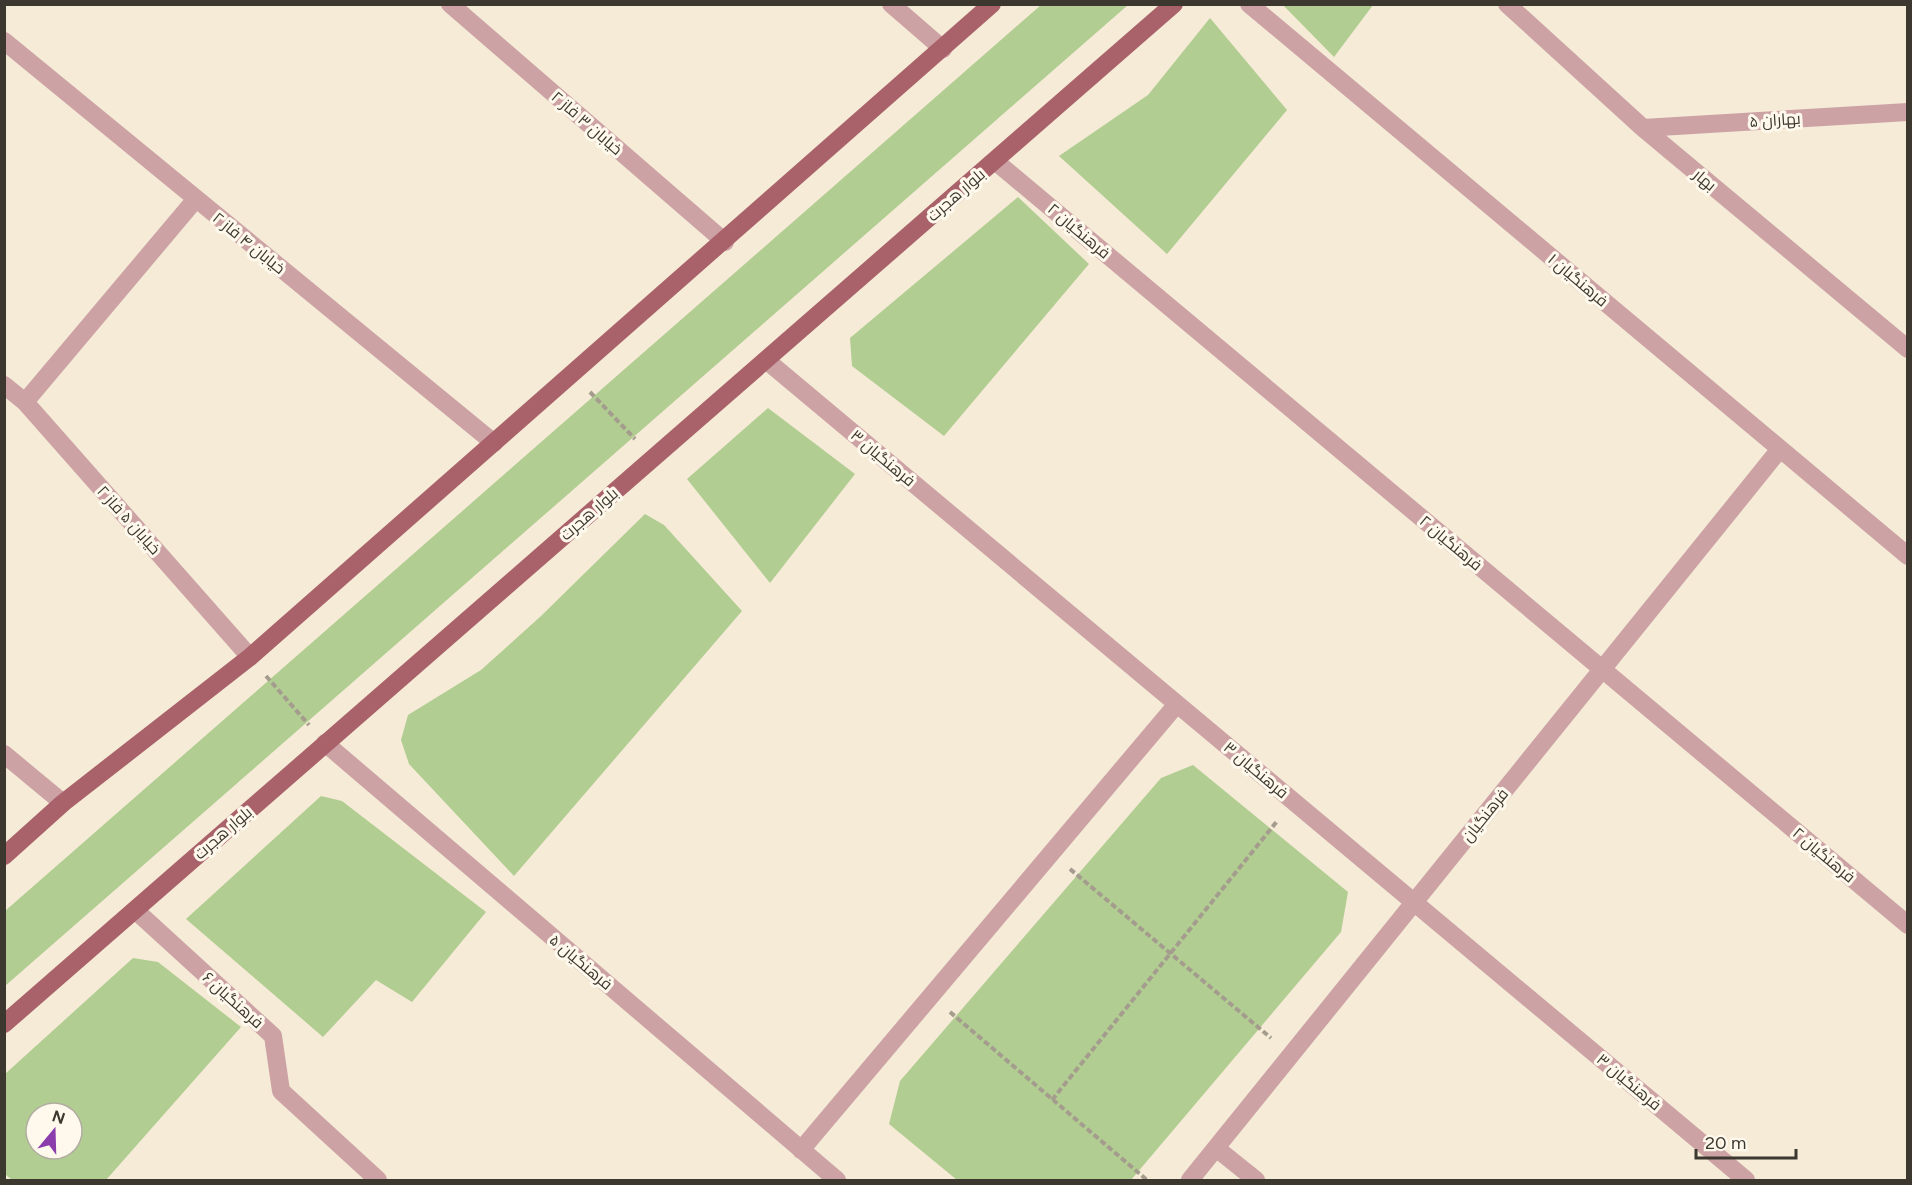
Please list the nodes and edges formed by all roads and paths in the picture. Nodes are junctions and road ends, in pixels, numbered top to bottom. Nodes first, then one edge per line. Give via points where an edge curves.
1 (450, 4) edge
2 (891, 4) edge
3 (992, 4) edge
4 (1174, 4) edge
5 (1249, 4) edge
6 (1507, 4) edge
7 (4, 41) edge
8 (943, 49) junction
9 (1908, 112) edge
10 (1642, 128) junction
11 (995, 160) junction
12 (195, 200) junction
13 (725, 242) junction
14 (1908, 349) edge
15 (766, 360) junction
16 (573, 374) junction
17 (4, 385) edge
18 (25, 402) junction
19 (495, 443) junction
20 (1780, 449) junction
21 (653, 458) junction
22 (1908, 556) edge
23 (250, 657) junction
24 (1603, 669) junction
25 (1177, 704) junction
26 (324, 743) junction
27 (4, 754) edge
28 (1293, 801) junction
29 (63, 803) junction
30 (1052, 853) junction
31 (4, 856) edge
32 (1414, 903) junction
33 (135, 910) junction
34 (1908, 925) edge
35 (1170, 953) junction
36 (931, 996) junction
37 (4, 1024) edge
38 (1291, 1056) junction
39 (1052, 1100) junction
40 (1216, 1148) junction
41 (801, 1150) junction
42 (378, 1180) edge
43 (837, 1180) edge
44 (1147, 1180) edge
45 (1190, 1180) edge
46 (1256, 1180) edge
47 (1746, 1180) edge

1 - 13 street, خیابان ۳ فاز ۲
2 - 8 street
3 - 8 main road
4 - 11 main road, بلوار هجرت
5 - 20 street, فرهنگیان ۱
6 - 10 street, بهار
7 - 12 street, خیابان ۴ فاز ۲
8 - 13 main road
9 - 10 street, بهاران ۵
10 - 14 street, بهار
11 - 15 main road, بلوار هجرت
11 - 24 street, فرهنگیان ۲
12 - 18 street
12 - 19 street, خیابان ۴ فاز ۲
13 - 16 main road
15 - 21 main road, بلوار هجرت
15 - 25 street, فرهنگیان ۳
16 - 19 main road
16 - 21 path
17 - 18 street, خیابان ۵ فاز ۲
18 - 23 street, خیابان ۵ فاز ۲
19 - 23 main road
20 - 22 street, فرهنگیان ۱
20 - 24 street, فرهنگیان
21 - 26 main road, بلوار هجرت
23 - 26 path
23 - 29 main road
24 - 32 street, فرهنگیان
24 - 34 street, فرهنگیان ۲
25 - 28 street, فرهنگیان ۳
25 - 30 street
26 - 33 main road, بلوار هجرت
26 - 41 street, فرهنگیان ۵
27 - 29 street
28 - 32 street, فرهنگیان ۳
28 - 35 path
29 - 31 main road
30 - 35 path
30 - 36 street
32 - 38 street, فرهنگیان
32 - 47 street, فرهنگیان ۳
33 - 37 main road, بلوار هجرت
33 - 42 street, فرهنگیان ۶ via 273,1036 281,1091
35 - 38 path
35 - 39 path
36 - 39 path
36 - 41 street
38 - 40 street, فرهنگیان
39 - 44 path
40 - 45 street, فرهنگیان
40 - 46 street
41 - 43 street, فرهنگیان ۵

